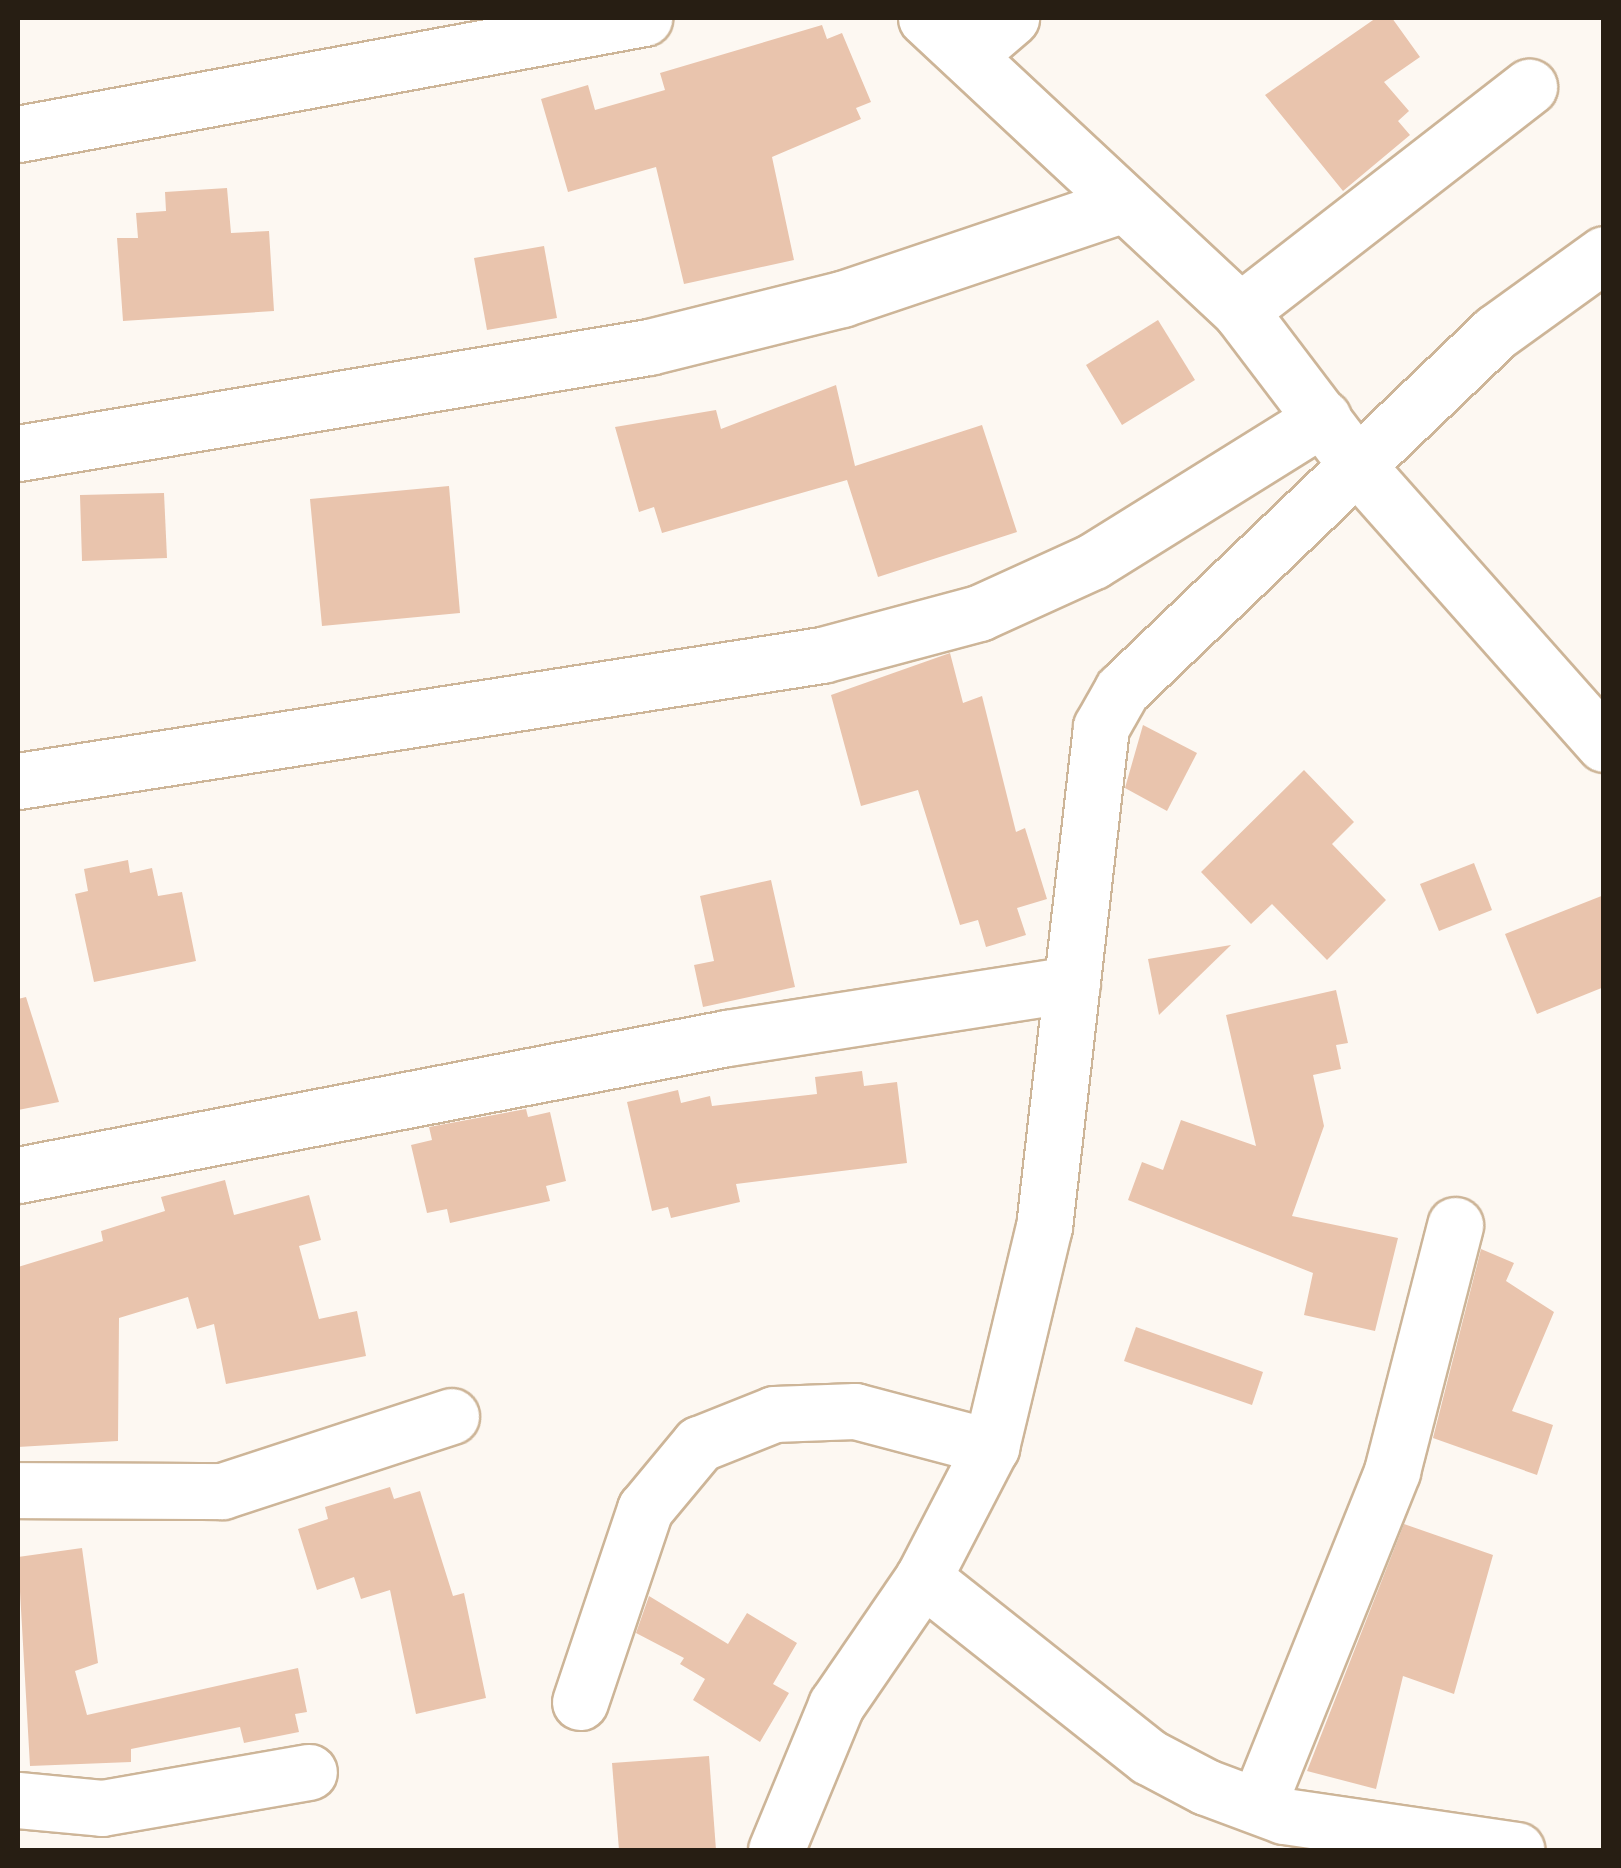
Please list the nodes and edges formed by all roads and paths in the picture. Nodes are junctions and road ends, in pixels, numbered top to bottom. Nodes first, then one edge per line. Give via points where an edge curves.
1 (644, 18) edge
2 (926, 18) edge
3 (1011, 18) edge
4 (968, 55) junction
5 (1528, 87) dead end
6 (18, 134) edge
7 (1124, 204) junction
8 (1604, 254) edge
9 (1240, 311) junction
10 (1322, 418) junction
11 (18, 452) edge
12 (1359, 468) junction
13 (1604, 744) edge
14 (18, 781) edge
15 (1072, 984) junction
16 (18, 1174) edge
17 (1455, 1225) dead end
18 (450, 1416) dead end
19 (991, 1447) junction
20 (18, 1490) edge
21 (924, 1578) junction
22 (580, 1702) dead end
23 (310, 1772) dead end
24 (18, 1800) edge
25 (1273, 1824) edge
26 (1499, 1849) edge
27 (776, 1850) edge

1 - 6 street
2 - 4 street
3 - 4 street
4 - 7 street
5 - 9 street
7 - 9 street
7 - 11 street via 842,299 649,347
8 - 12 street via 1496,332
9 - 10 street
10 - 12 street
10 - 14 street via 1093,561 979,613 822,655
12 - 13 street
12 - 15 street via 1122,690 1108,715 1090,780
15 - 16 street via 727,1038
15 - 19 street via 1044,1227
17 - 25 street via 1392,1471
18 - 20 street via 222,1491
19 - 21 street
19 - 22 street via 855,1411 774,1414 699,1444 646,1509
21 - 25 street via 1149,1757
21 - 27 street via 836,1704
23 - 24 street via 102,1808
25 - 26 street

